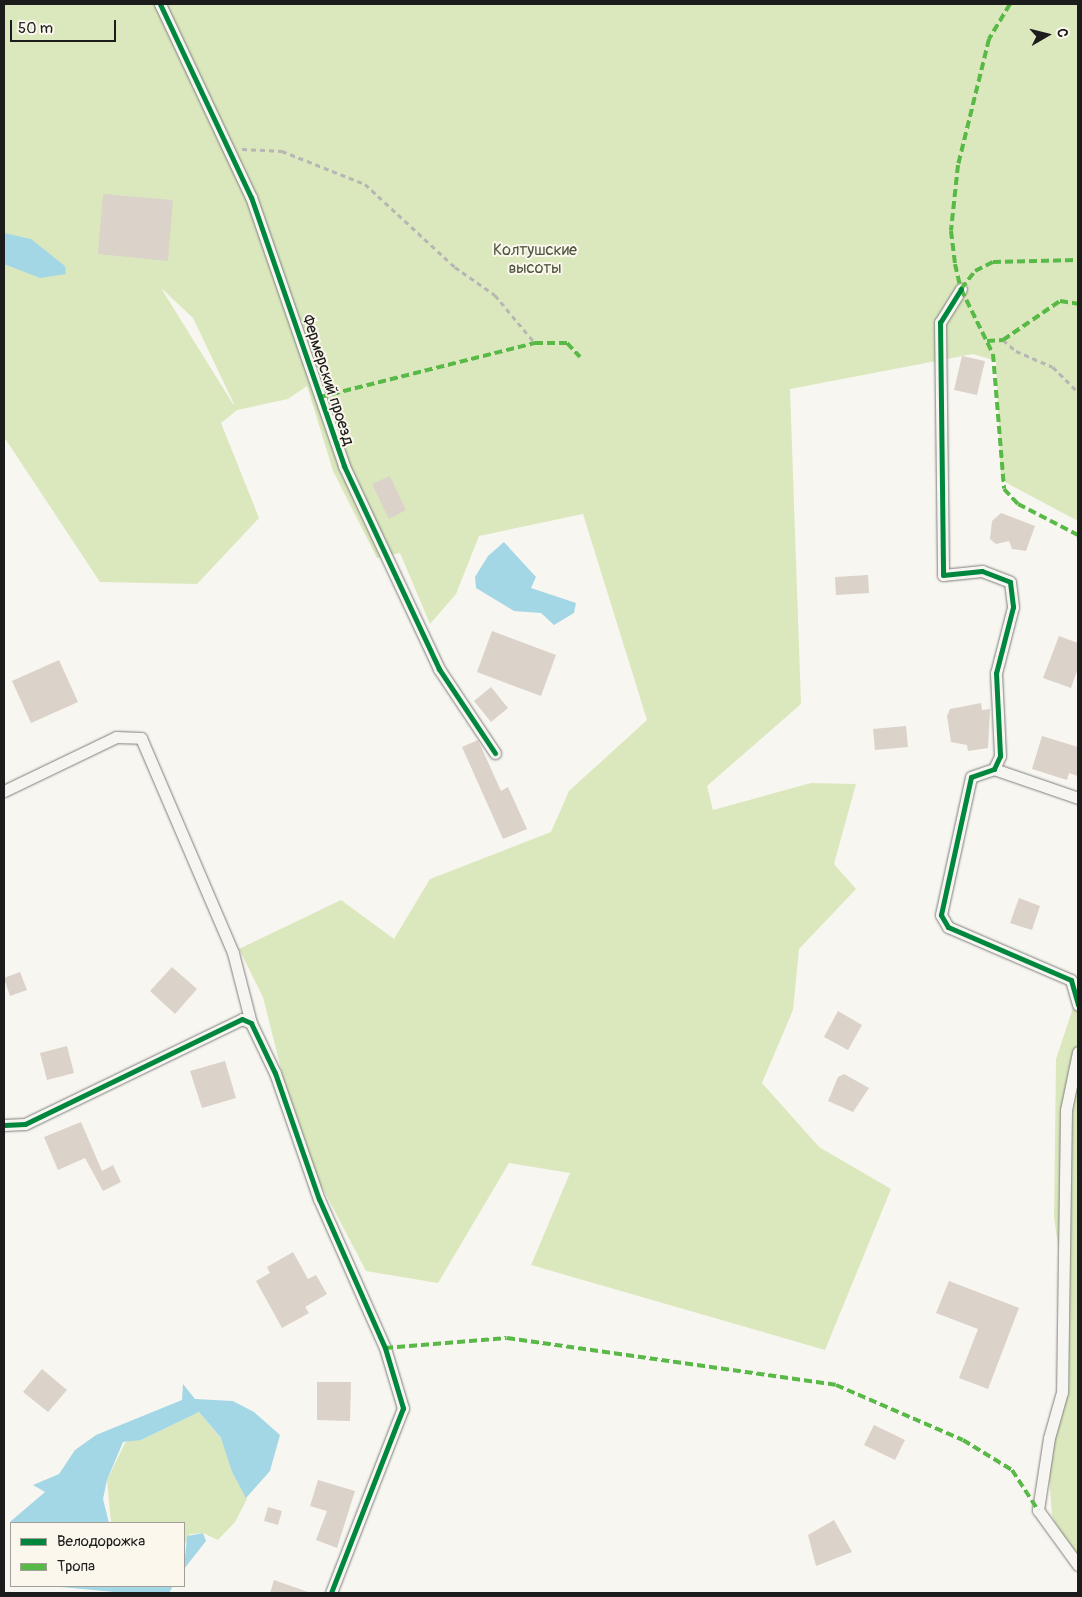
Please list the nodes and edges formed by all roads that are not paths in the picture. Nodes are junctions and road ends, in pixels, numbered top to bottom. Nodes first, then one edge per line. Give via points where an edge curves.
1 (160, 4) edge
2 (961, 288) dead end
3 (495, 753) dead end
4 (994, 769) junction
5 (4, 791) edge
6 (1078, 798) edge
7 (1078, 1005) edge
8 (251, 1024) junction
9 (1078, 1052) edge
10 (4, 1125) edge
11 (1078, 1565) edge
12 (331, 1593) edge

1 - 3 street, Фермерский проезд via 275,259 344,466 439,669
2 - 4 street via 940,322 943,575 982,571 1010,582 1013,607 996,673 1000,756
4 - 6 street
4 - 7 street via 970,777 941,915 948,927 1071,980
5 - 8 street via 116,737 141,738 233,953
8 - 10 street via 242,1019 25,1124
8 - 12 street via 275,1073 319,1199 384,1348 403,1408
9 - 11 street via 1066,1110 1062,1392 1049,1438 1038,1510

